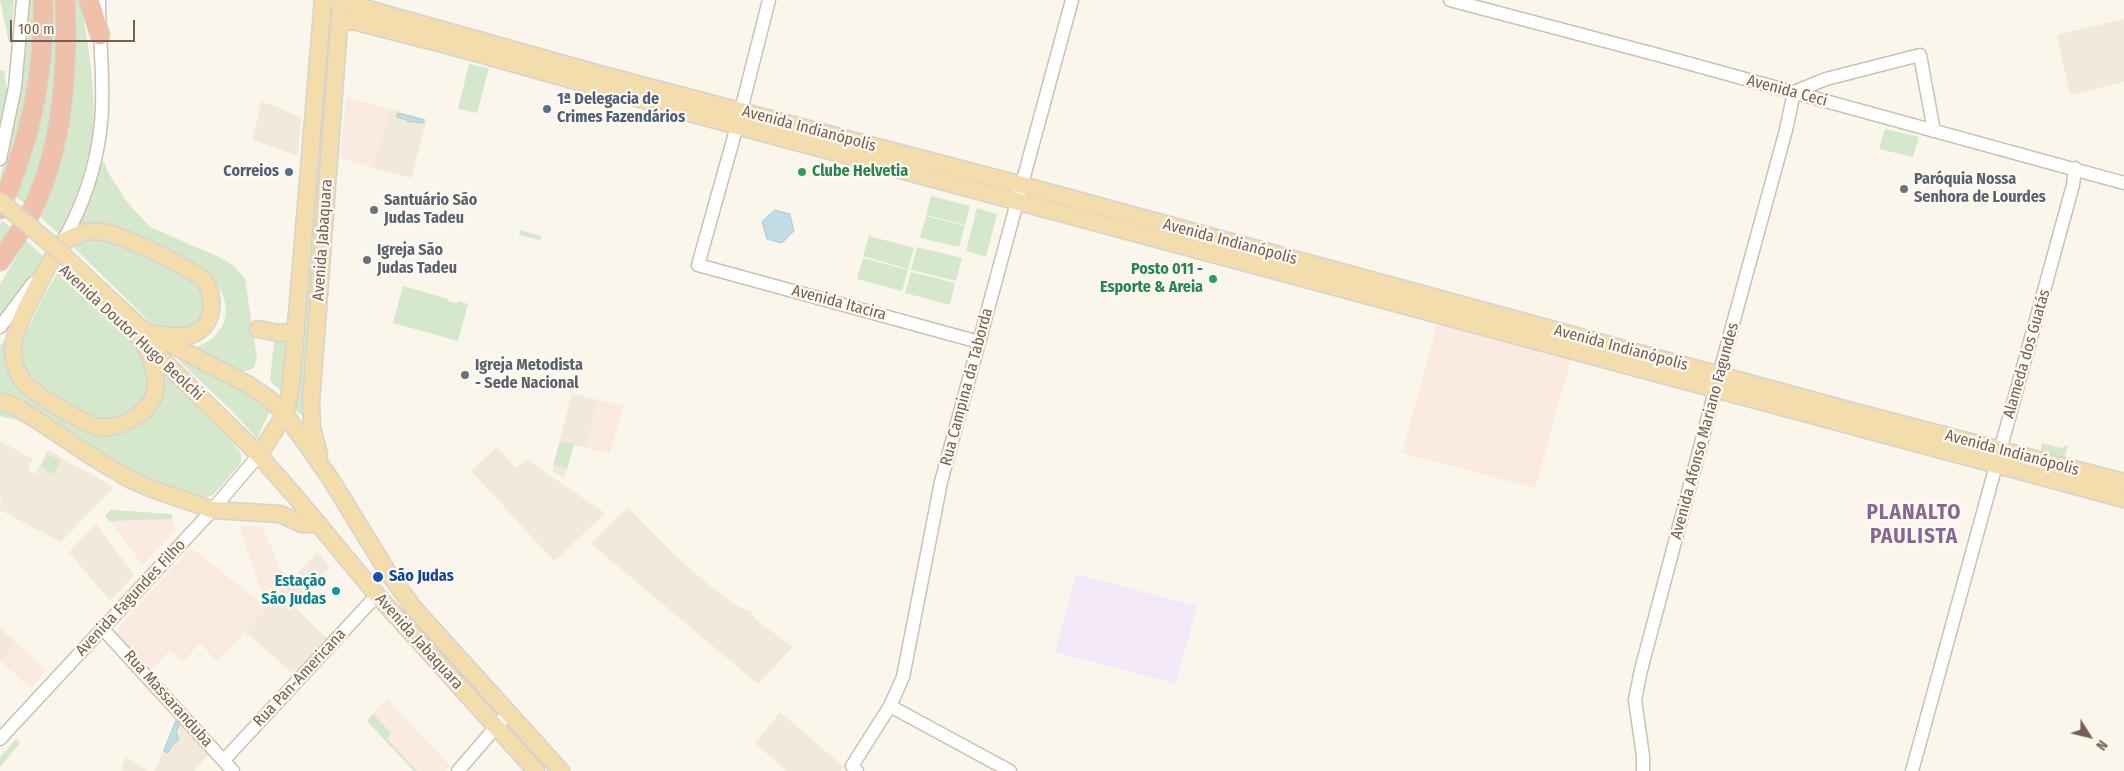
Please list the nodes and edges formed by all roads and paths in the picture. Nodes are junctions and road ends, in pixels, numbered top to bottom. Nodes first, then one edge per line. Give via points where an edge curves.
1 (23, 0) edge
2 (43, 0) edge
3 (65, 0) edge
4 (90, 0) edge
5 (99, 0) edge
6 (323, 0) edge
7 (339, 0) edge
8 (769, 0) edge
9 (1072, 0) edge
10 (1450, 0) edge
11 (340, 23) junction
12 (100, 35) junction
13 (1794, 92) junction
14 (739, 119) junction
15 (1934, 131) junction
16 (312, 143) junction
17 (0, 159) edge
18 (328, 166) junction
19 (2075, 168) junction
20 (2124, 183) edge
21 (1019, 193) junction
22 (0, 201) edge
23 (0, 209) edge
24 (0, 214) edge
25 (59, 248) junction
26 (0, 261) edge
27 (100, 295) junction
28 (0, 327) edge
29 (258, 328) dead end
30 (296, 331) junction
31 (142, 333) junction
32 (979, 342) junction
33 (1717, 382) junction
34 (0, 402) edge
35 (285, 414) junction
36 (259, 455) junction
37 (1998, 457) junction
38 (330, 478) junction
39 (2124, 482) edge
40 (2124, 499) edge
41 (213, 510) junction
42 (319, 524) junction
43 (377, 595) junction
44 (102, 628) junction
45 (890, 706) junction
46 (508, 713) junction
47 (496, 727) junction
48 (0, 739) edge
49 (224, 760) junction
50 (855, 769) edge
51 (233, 771) edge
52 (458, 771) edge
53 (536, 771) edge
54 (561, 771) edge
55 (1010, 771) edge
56 (1643, 771) edge
57 (1912, 771) edge

1 - 17 street via 15,87
2 - 23 highway via 39,75 29,125
3 - 26 highway via 65,81 60,119 30,215
4 - 12 highway
5 - 12 street
6 - 16 main road, Avenida Jabaquara
7 - 11 main road, Avenida Jabaquara
7 - 14 main road, Avenida Indianópolis
8 - 14 street
9 - 21 street, Rua Campina da Taborda
10 - 13 street, Avenida Ceci
11 - 14 main road, Avenida Indianópolis via 353,21
11 - 18 main road, Avenida Jabaquara
12 - 25 street via 102,89 99,139 91,177
13 - 15 street, Avenida Ceci
13 - 15 street via 1826,79 1920,55
13 - 33 street, Avenida Afonso Mariano Fagundes
14 - 21 main road, Avenida Indianópolis
14 - 32 street, Avenida Itacira via 698,265
15 - 19 street, Avenida Ceci
16 - 18 main road via 316,161
16 - 30 main road, Avenida Jabaquara
18 - 38 main road, Avenida Jabaquara via 311,416 315,442
19 - 20 street, Avenida Ceci
19 - 37 street, Alameda dos Guatás
21 - 32 street, Rua Campina da Taborda
21 - 33 main road, Avenida Indianópolis
22 - 27 main road, Avenida Doutor Hugo Beolchi, bridge via 53,246
24 - 27 main road, Avenida Doutor Hugo Beolchi
25 - 28 street
25 - 31 main road via 85,232 114,234 195,274 207,284 211,292 211,310 202,329 182,337
25 - 31 main road via 21,323 14,345 18,372 32,391 99,427 124,424 147,406 155,391 155,376
27 - 31 main road, Avenida Doutor Hugo Beolchi
29 - 30 main road via 278,333
30 - 35 main road, Avenida Jabaquara
31 - 35 main road, Avenida Doutor Hugo Beolchi via 249,385
31 - 36 main road, Avenida Doutor Hugo Beolchi
32 - 45 street, Rua Campina da Taborda via 942,482 903,677
33 - 37 main road, Avenida Indianópolis
33 - 56 street, Avenida Afonso Mariano Fagundes via 1635,700
34 - 41 main road via 19,408 130,480
35 - 36 main road, Avenida Jabaquara
35 - 38 main road, Avenida Jabaquara
36 - 41 street, Avenida Fagundes Filho
36 - 42 main road, Avenida Jabaquara
37 - 39 main road, Avenida Indianópolis
37 - 40 main road, Avenida Indianópolis
37 - 57 street, Alameda dos Guatás
38 - 46 main road, Avenida Jabaquara via 413,607
41 - 42 main road via 280,514 302,524
41 - 44 street, Avenida Fagundes Filho
42 - 43 main road, Avenida Jabaquara
43 - 47 main road, Avenida Jabaquara
43 - 49 street, Rua Pan-Americana
44 - 48 street, Avenida Fagundes Filho
44 - 49 street, Rua Massaranduba
45 - 50 street, Rua Campina da Taborda
45 - 55 street
46 - 47 street
46 - 54 main road, Avenida Jabaquara
47 - 52 street
47 - 53 main road, Avenida Jabaquara
49 - 51 street, Rua Massaranduba

